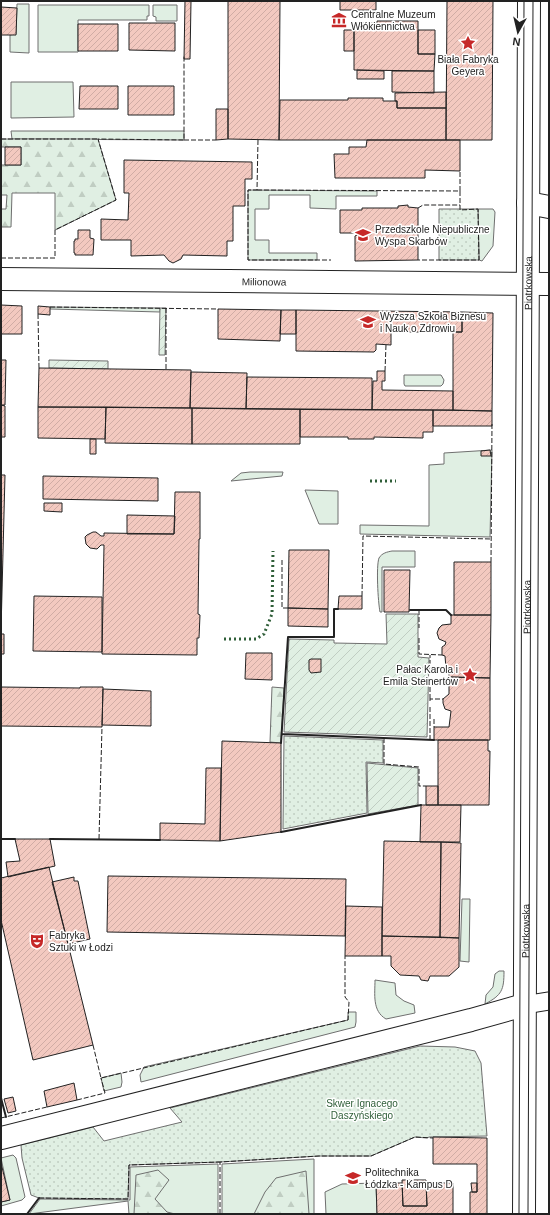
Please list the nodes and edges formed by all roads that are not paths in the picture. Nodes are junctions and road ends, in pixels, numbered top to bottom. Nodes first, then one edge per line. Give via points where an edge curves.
1 (529, 1) edge
2 (539, 205) edge
3 (1, 278) edge
4 (528, 284) junction
5 (549, 284) edge
6 (549, 1001) edge
7 (524, 1005) junction
8 (1, 1138) edge
9 (524, 1214) edge

1 - 2 street, Piotrkowska
2 - 4 street, Piotrkowska
3 - 4 street, Milionowa
4 - 5 street, Milionowa
4 - 7 street, Piotrkowska
6 - 7 street
7 - 8 street
7 - 9 street, Piotrkowska

